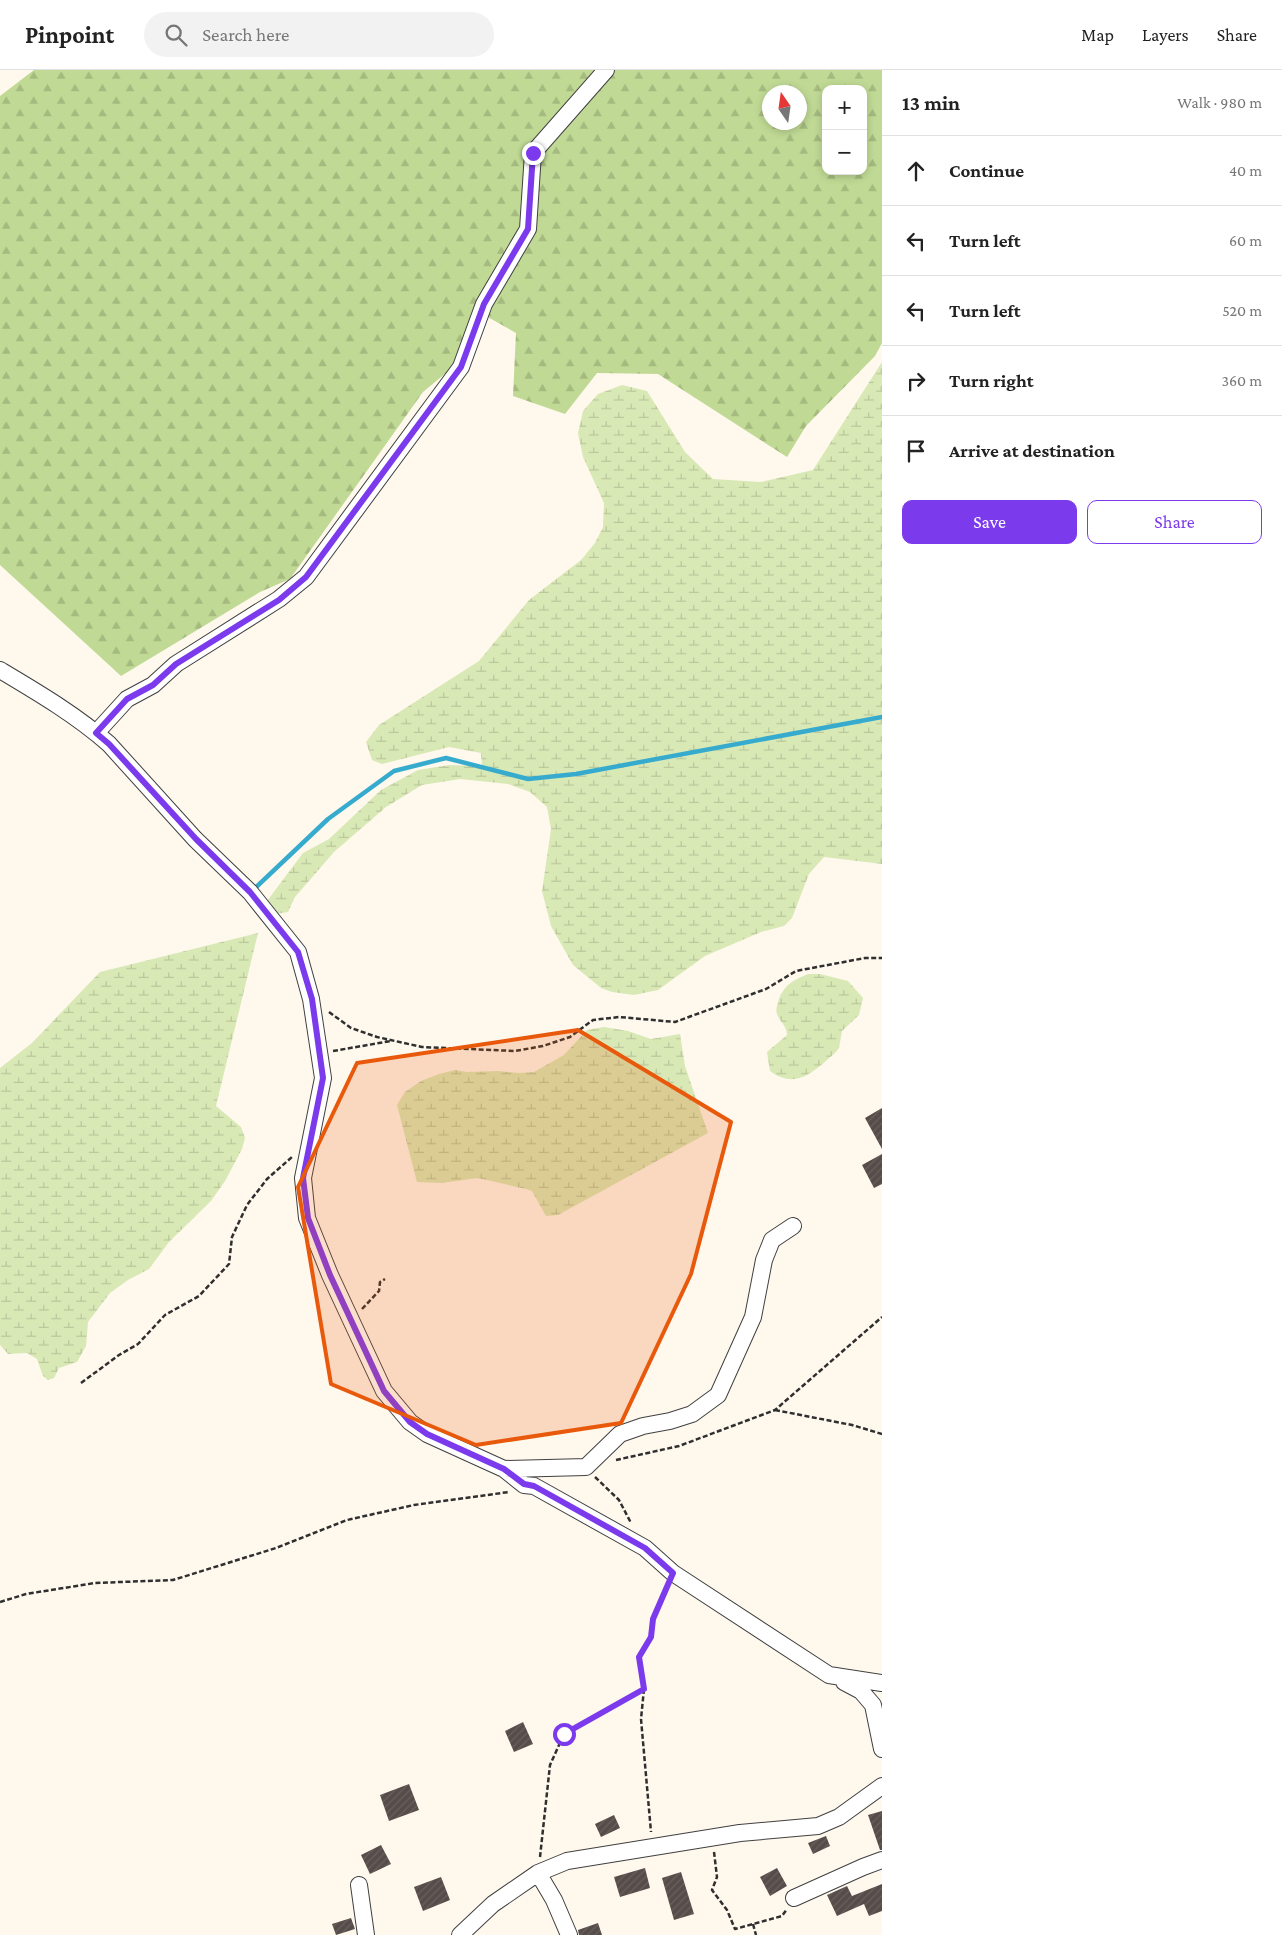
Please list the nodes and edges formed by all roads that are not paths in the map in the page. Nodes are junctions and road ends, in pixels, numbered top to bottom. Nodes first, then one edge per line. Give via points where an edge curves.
1 (606, 70) edge
2 (0, 670) edge
3 (96, 733) junction
4 (793, 1226) dead end
5 (504, 1469) junction
6 (829, 1675) junction
7 (882, 1683) edge
8 (882, 1749) edge
9 (882, 1786) edge
10 (882, 1860) edge
11 (538, 1873) junction
12 (359, 1885) dead end
13 (794, 1898) road end
14 (366, 1935) edge
15 (460, 1935) edge
16 (569, 1935) edge

1 - 3 street via 533,153 528,229 484,304 461,367 306,577 279,600 176,664 153,685 127,699
2 - 3 street
3 - 5 street via 250,892 298,952 312,999 323,1078 303,1178 308,1218 330,1275 373,1371 384,1391 410,1422 427,1434
4 - 5 street via 772,1240 764,1260 753,1317 718,1395 692,1414 620,1434 586,1467
5 - 6 street via 524,1484 534,1486 645,1548 673,1573
6 - 7 street
6 - 8 street via 861,1691 873,1705
9 - 11 street via 839,1817 818,1826 740,1833 567,1861
10 - 13 street
11 - 15 street via 493,1904
11 - 16 street
12 - 14 street

